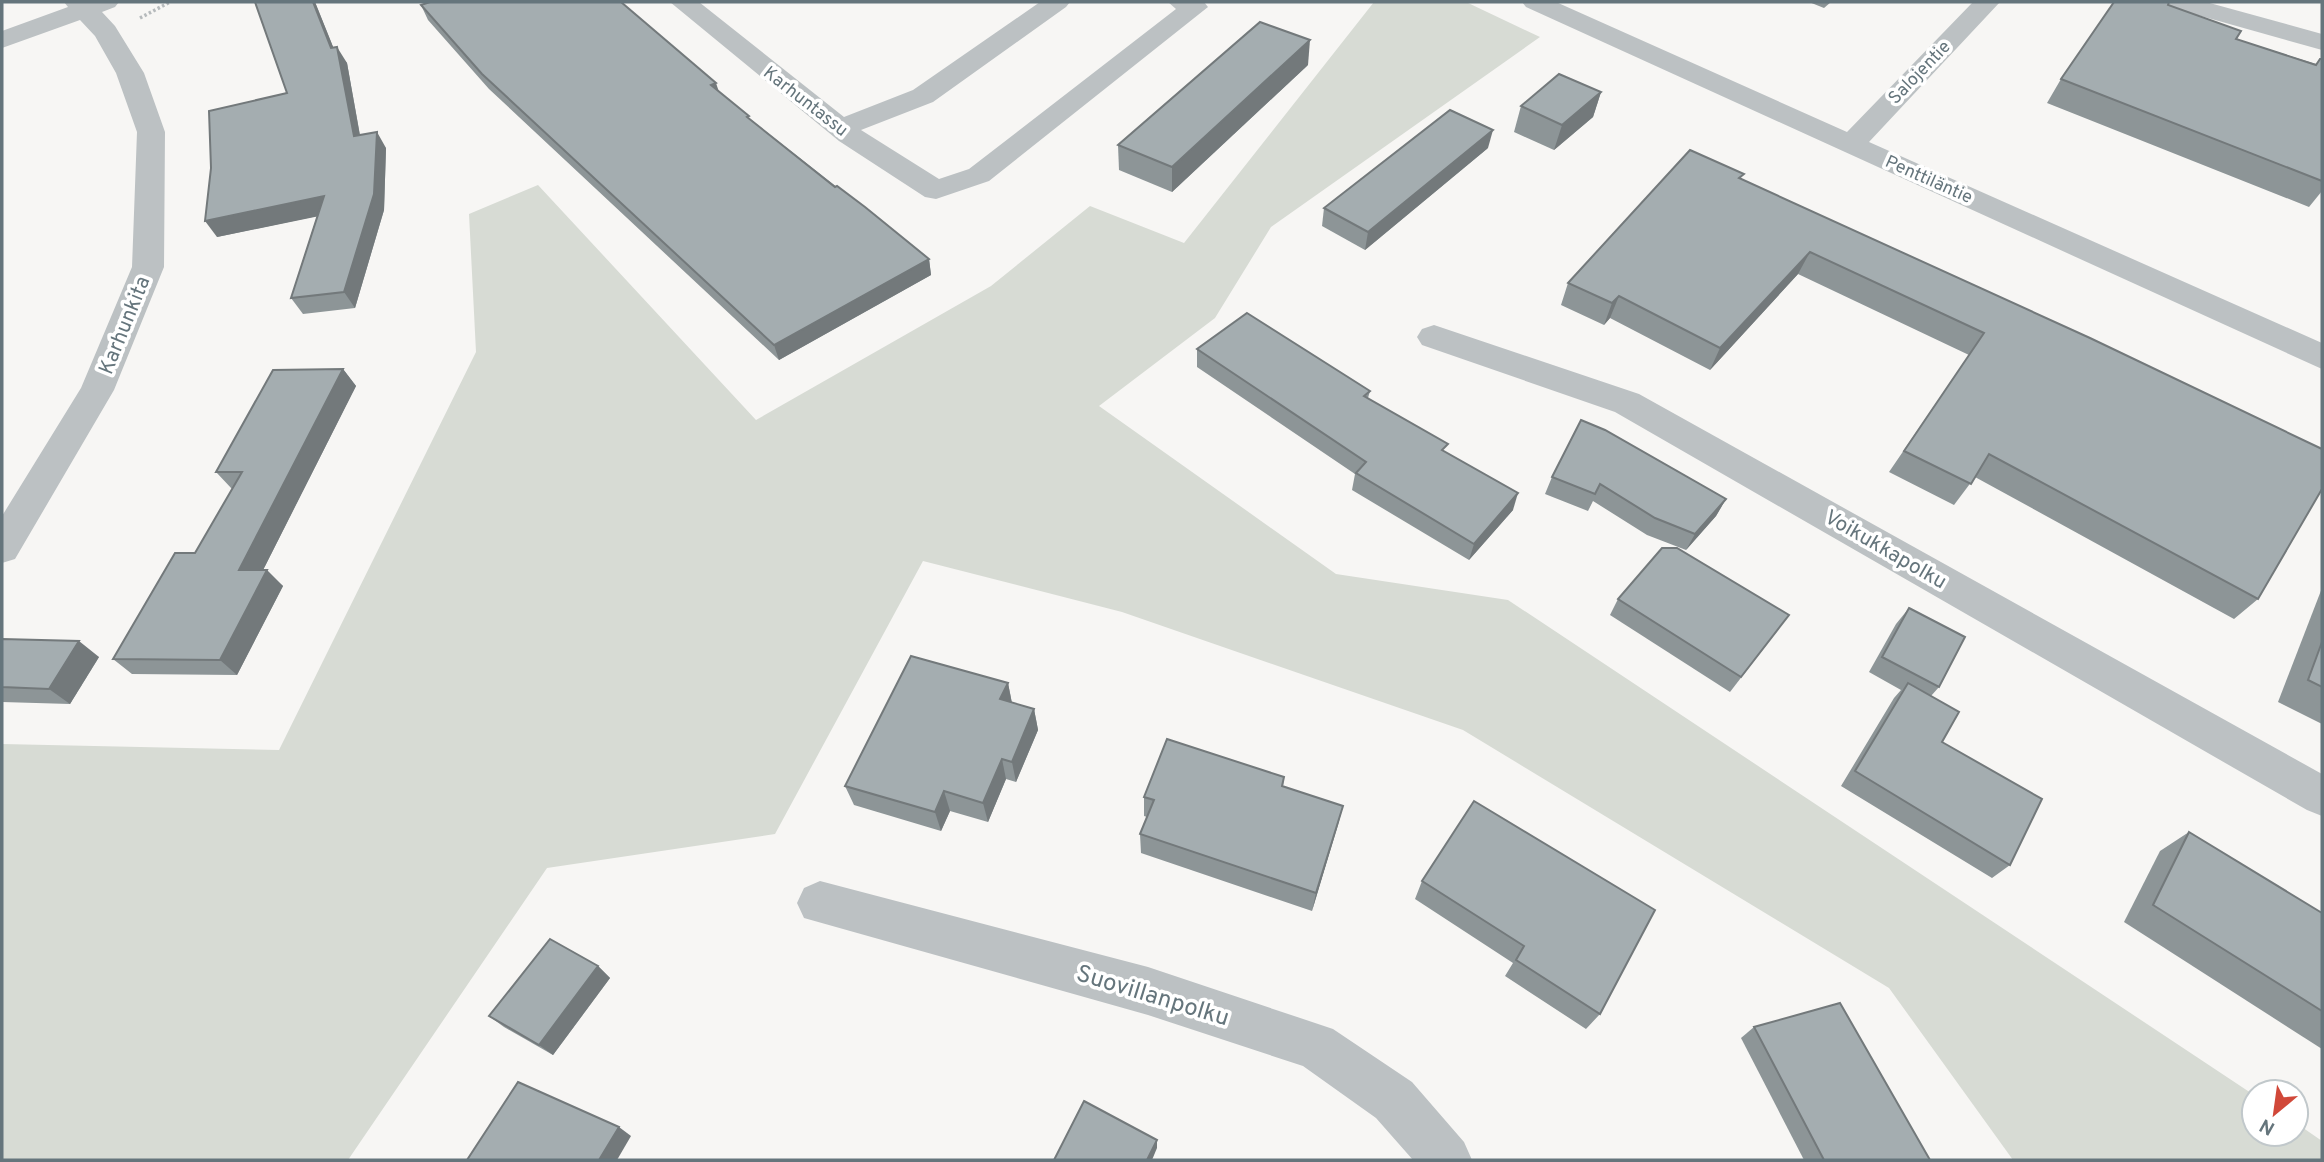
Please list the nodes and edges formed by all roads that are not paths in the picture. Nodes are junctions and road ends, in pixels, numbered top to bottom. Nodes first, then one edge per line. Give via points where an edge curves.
1 (683, 2) edge
2 (1057, 2) edge
3 (1181, 2) edge
4 (1535, 2) edge
5 (1987, 2) edge
6 (2178, 2) edge
7 (90, 4) edge
8 (2, 40) edge
9 (2322, 42) edge
10 (840, 128) junction
11 (1851, 144) junction
12 (1434, 337) dead end
13 (2322, 357) edge
14 (2, 548) edge
15 (2322, 796) edge
16 (820, 903) dead end
17 (1446, 1160) edge

1 - 10 street, Karhuntassu
2 - 10 street via 923,96
3 - 10 street, Karhuntassu via 1195,7 979,175 936,190
4 - 11 street, Penttiläntie
5 - 11 street, Salojentie
6 - 9 street
7 - 8 street
7 - 14 street, Karhunkita via 130,73 150,132 148,267 97,390
11 - 13 street, Penttiläntie
12 - 15 street, Voikukkapolku via 1627,403
16 - 17 street, Suovillanpolku via 1148,991 1316,1046 1394,1100

